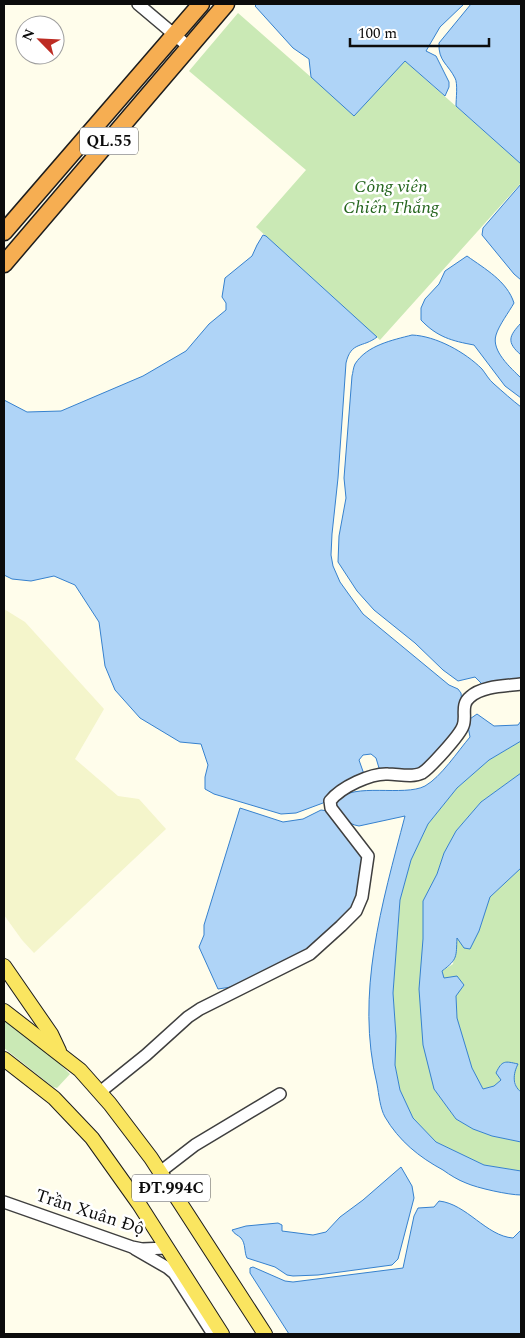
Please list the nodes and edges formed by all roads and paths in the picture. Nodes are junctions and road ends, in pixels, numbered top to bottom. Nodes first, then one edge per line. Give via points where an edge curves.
1 (138, 4) edge
2 (200, 4) edge
3 (226, 4) edge
4 (214, 17) junction
5 (174, 34) junction
6 (189, 47) junction
7 (4, 232) edge
8 (4, 264) edge
9 (521, 684) edge
10 (4, 966) edge
11 (4, 1011) edge
12 (60, 1054) junction
13 (4, 1059) edge
14 (100, 1092) junction
15 (280, 1094) dead end
16 (160, 1172) junction
17 (4, 1202) edge
18 (132, 1247) junction
19 (167, 1248) junction
20 (213, 1334) edge
21 (222, 1334) edge
22 (265, 1334) edge

1 - 5 street
2 - 4 street
2 - 5 highway, QL.55
3 - 4 highway, QL.55
4 - 6 highway, QL.55
5 - 6 street
5 - 7 highway, QL.55
6 - 8 highway, QL.55
9 - 14 street via 495,687 470,697 465,705 462,728 421,774 383,774 366,778 333,797 331,808 368,856 362,897 356,911 310,954 188,1017
10 - 12 main road via 51,1034
11 - 12 main road, ĐT.994C
12 - 14 main road, ĐT.994C
13 - 19 main road, ĐT.994C via 54,1098 92,1138
14 - 16 main road, ĐT.994C
15 - 16 street via 195,1145
16 - 22 main road, ĐT.994C
17 - 18 street, Trần Xuân Độ
18 - 19 street, Trần Xuân Độ
18 - 20 street via 174,1273
19 - 21 main road, ĐT.994C

